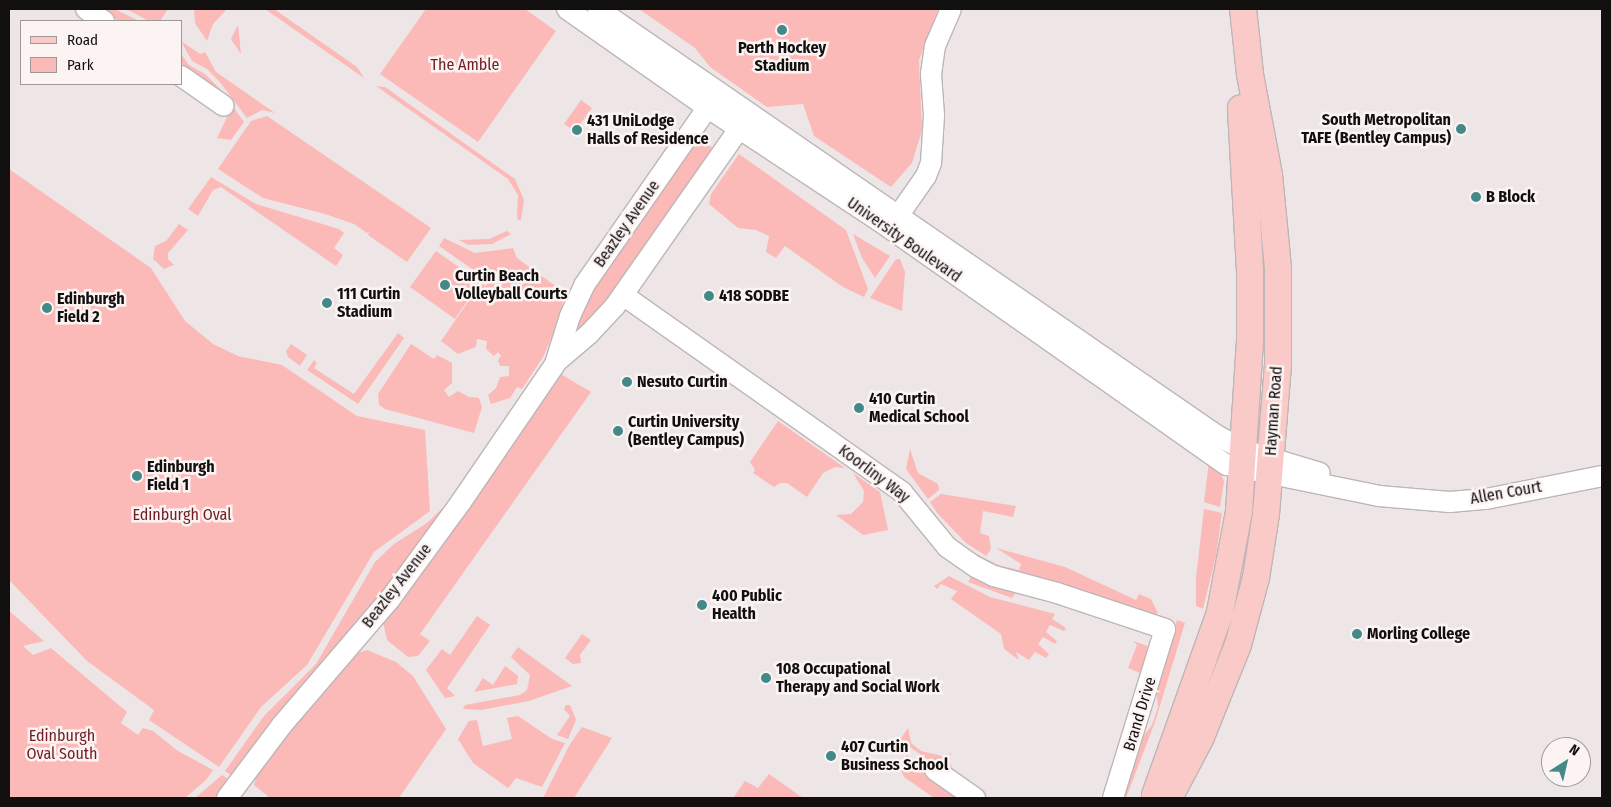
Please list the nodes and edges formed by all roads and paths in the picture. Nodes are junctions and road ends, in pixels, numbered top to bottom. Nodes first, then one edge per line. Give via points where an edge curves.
1 (86, 9) edge
2 (567, 9) edge
3 (598, 9) edge
4 (951, 9) edge
5 (1227, 9) edge
6 (1243, 9) edge
7 (102, 20) edge
8 (182, 77) edge
9 (713, 100) junction
10 (224, 106) dead end
11 (745, 120) junction
12 (888, 217) junction
13 (623, 295) junction
14 (555, 364) junction
15 (1243, 460) junction
16 (1270, 467) junction
17 (1602, 476) edge
18 (1165, 629) joint
19 (935, 770) dead end
20 (227, 798) edge
21 (975, 798) edge
22 (1113, 798) edge
23 (1154, 798) edge
24 (1169, 798) edge

1 - 7 street
2 - 9 street, University Boulevard
3 - 9 street, University Boulevard
4 - 12 street via 935,46 931,74 934,115 930,163 926,176
5 - 15 main road, Hayman Road via 1239,85 1250,271 1250,341
6 - 16 main road, Hayman Road via 1246,52 1269,175 1276,239 1278,366
8 - 10 street
9 - 11 street, University Boulevard
9 - 14 street, Beazley Avenue via 585,284 570,316
11 - 12 street, University Boulevard
11 - 13 street, Beazley Avenue
12 - 15 street, University Boulevard via 1201,425
13 - 14 street, Beazley Avenue via 600,324
13 - 18 street, Koorliny Way via 902,492 947,547 976,567 1011,582 1057,593
14 - 20 street, Beazley Avenue via 403,582 282,725
15 - 16 street, Allen Court
15 - 23 main road, Hayman Road via 1234,546 1220,612
16 - 17 street, Allen Court via 1379,496 1450,502 1486,499
16 - 24 main road, Hayman Road via 1259,564 1238,645 1201,737
18 - 22 street, Brand Drive
19 - 21 street

